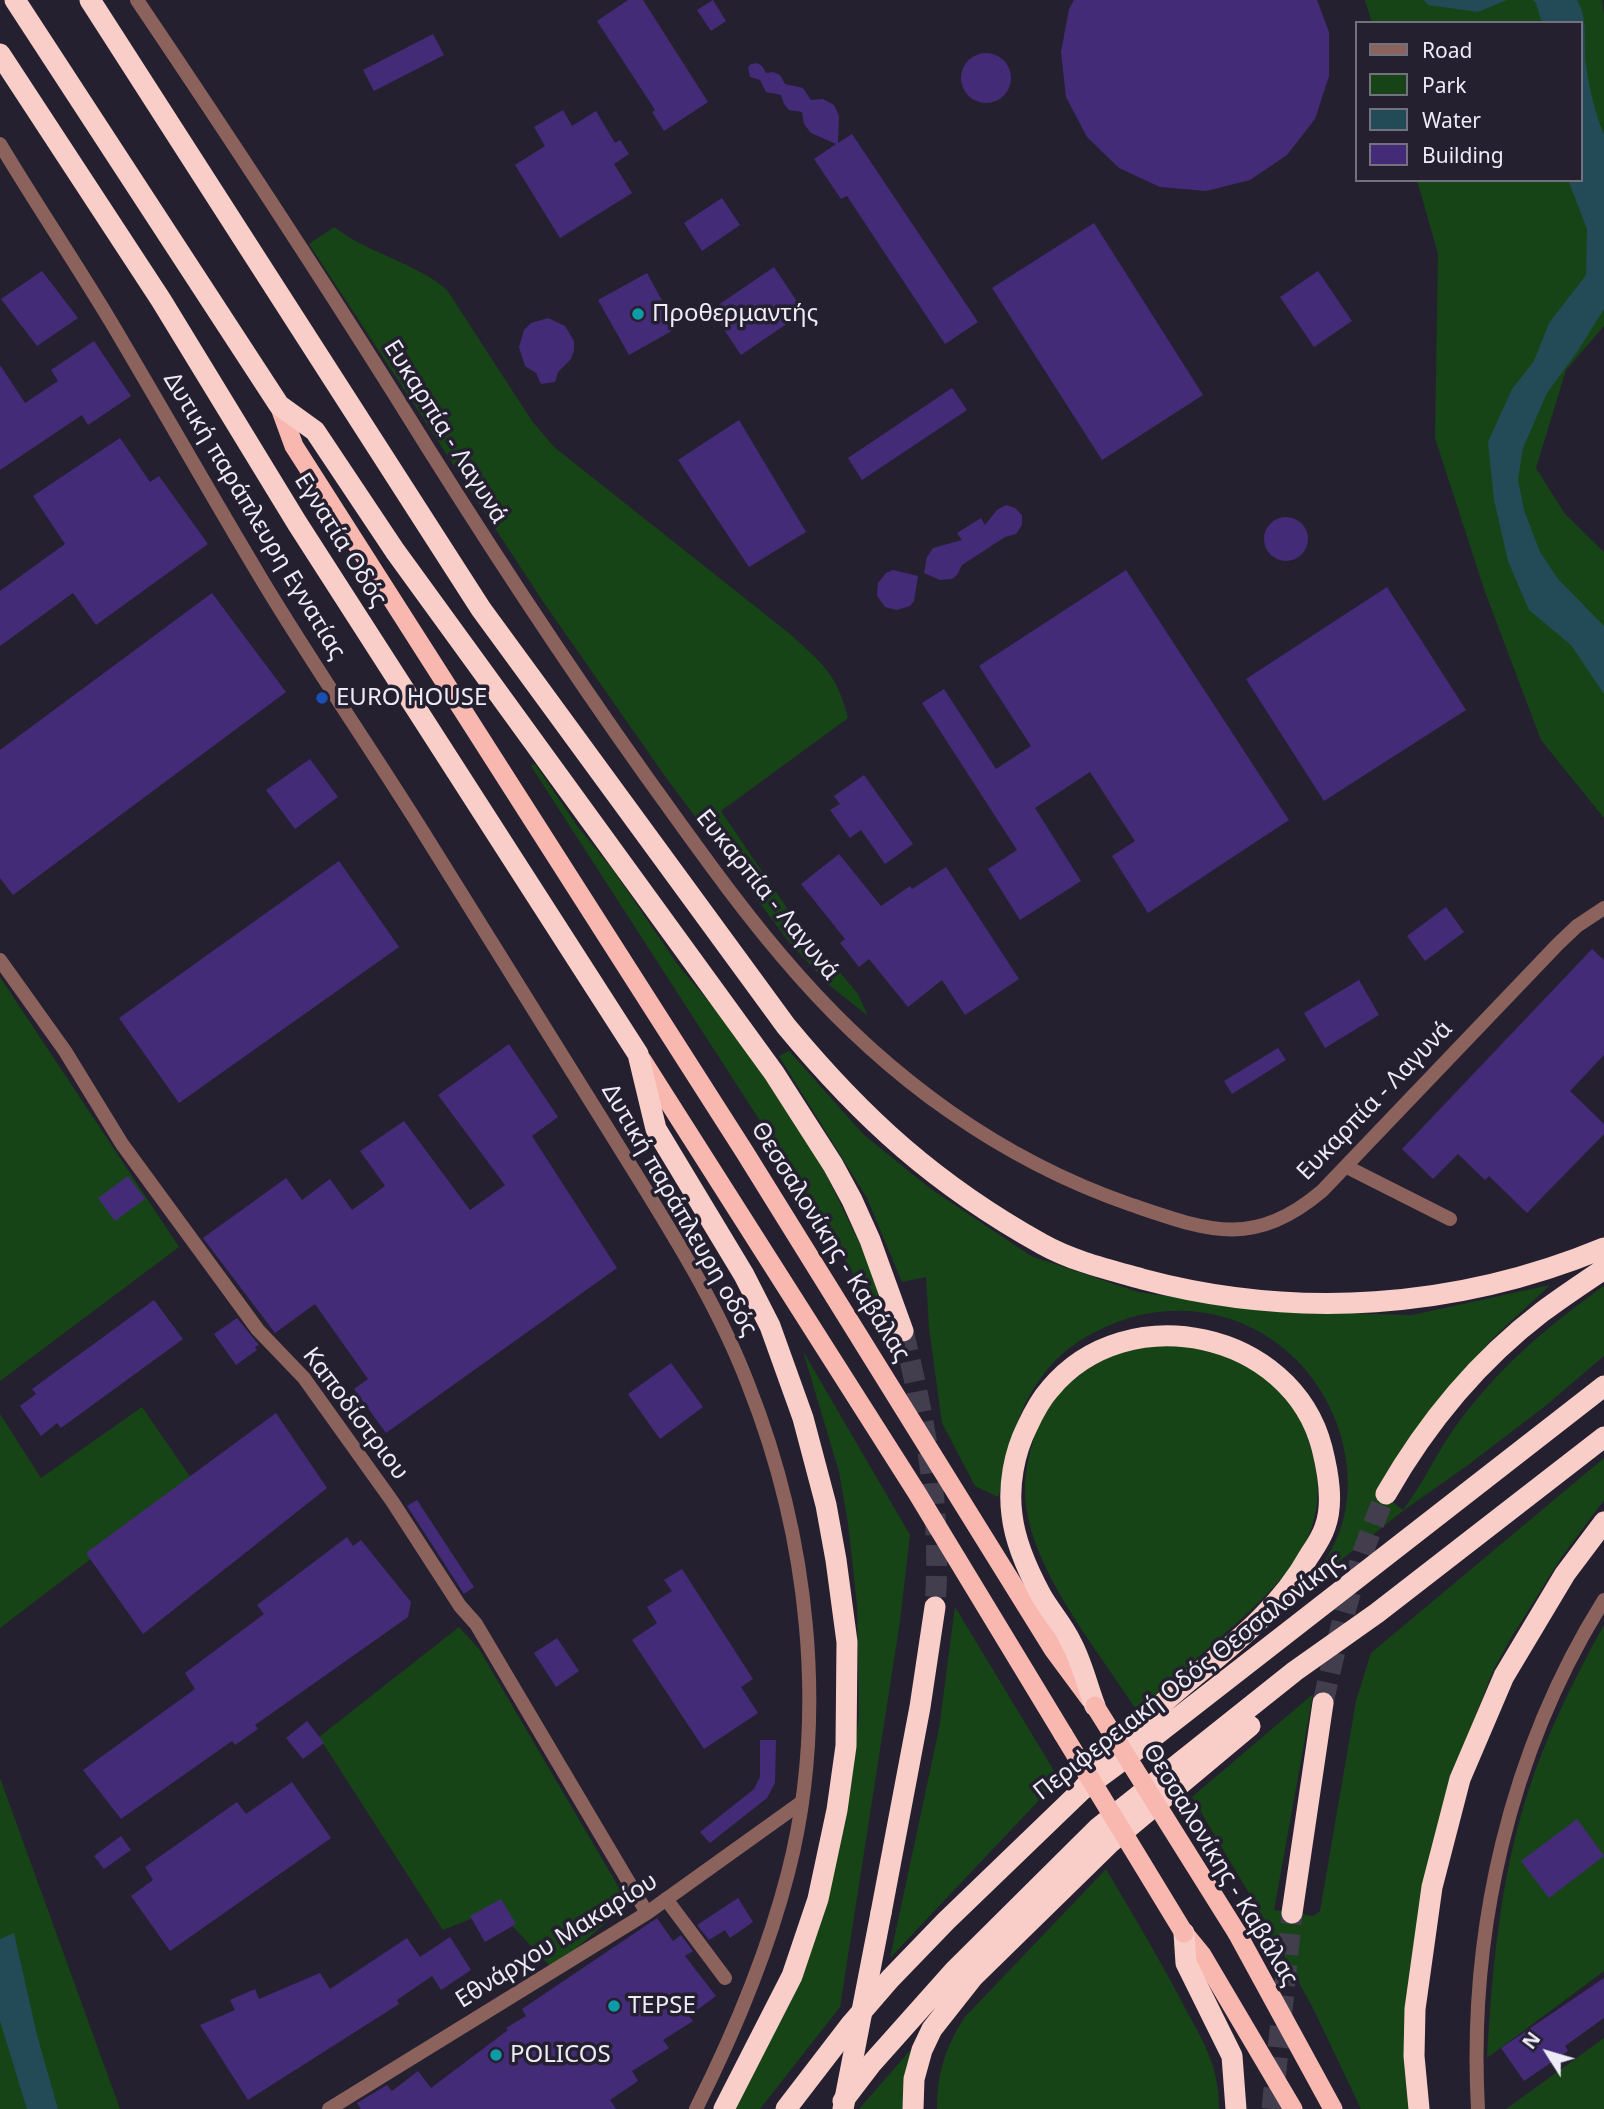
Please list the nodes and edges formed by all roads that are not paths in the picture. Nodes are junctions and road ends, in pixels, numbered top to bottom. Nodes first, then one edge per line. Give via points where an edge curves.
1 (15, 0) edge
2 (90, 0) edge
3 (136, 0) edge
4 (0, 54) edge
5 (0, 144) edge
6 (279, 405) junction
7 (1604, 908) edge
8 (0, 960) edge
9 (538, 1017) joint
10 (638, 1054) junction
11 (1347, 1167) junction
12 (1450, 1219) dead end
13 (1604, 1248) edge
14 (1604, 1269) edge
15 (903, 1332) tunnel mouth
16 (1604, 1386) edge
17 (1604, 1437) edge
18 (1386, 1494) tunnel mouth
19 (1604, 1522) edge
20 (1604, 1600) edge
21 (935, 1606) tunnel mouth
22 (1295, 1671) junction
23 (1324, 1703) tunnel mouth
24 (1095, 1706) junction
25 (1082, 1790) junction
26 (802, 1801) junction
27 (666, 1899) junction
28 (647, 1913) junction
29 (1292, 1913) tunnel mouth
30 (1184, 1933) joint
31 (1194, 1959) junction
32 (725, 1978) dead end
33 (329, 2109) edge
34 (695, 2109) edge
35 (724, 2109) edge
36 (786, 2109) edge
37 (837, 2109) edge
38 (843, 2109) edge
39 (913, 2109) edge
40 (1236, 2109) edge
41 (1293, 2109) edge
42 (1333, 2109) edge
43 (1419, 2109) edge
44 (1478, 2109) edge

1 - 6 highway
2 - 13 highway via 481,609 786,1026 862,1112 930,1172 1044,1246 1160,1284 1244,1298 1340,1305 1431,1297 1565,1264
3 - 11 street, Ευκαρπία - Λαγυνά via 579,681 727,888 796,973 848,1027 919,1090 982,1134 1070,1181 1195,1226 1229,1231 1270,1222 1311,1201
4 - 10 highway, Εγνατία Οδός
5 - 9 street, Δυτική παράπλευρη Εγνατίας via 264,583
6 - 15 highway via 315,431 410,572 775,1073 852,1200
6 - 24 highway, Θεσσαλονίκης - Καβάλας via 294,446 744,1151 1053,1649
7 - 11 street, Ευκαρπία - Λαγυνά via 1558,944
8 - 28 street, Καποδίστριου via 65,1051 122,1144 258,1330 304,1378 476,1624
9 - 26 street, Δυτική παράπλευρη οδός via 713,1308 765,1433 788,1517 804,1616 808,1726
10 - 30 highway, bridge via 917,1493
10 - 35 highway, Εγνατία Οδός via 656,1129 770,1326 803,1418 826,1504 847,1642 845,1756 818,1899 792,1976
11 - 12 street
14 - 18 highway via 1532,1320 1458,1390 1405,1460
16 - 25 highway, Περιφερειακή Οδός Θεσσαλονίκης
17 - 22 highway
19 - 43 highway via 1565,1574 1504,1676 1460,1779 1432,1887 1415,2009
20 - 44 street via 1549,1702 1504,1835 1480,1973
21 - 38 highway, bridge
22 - 37 highway via 1098,1828 954,1971
22 - 39 highway via 1278,1702 1110,1843 973,1977 932,2029 922,2050 914,2079
23 - 29 highway
24 - 25 highway via 1072,1643 1041,1594 1019,1544 1011,1488 1023,1435 1051,1388 1091,1355 1147,1337 1189,1337 1228,1345 1277,1375 1311,1419 1327,1470 1326,1525 1297,1578 1272,1609 1134,1730
24 - 42 highway, Θεσσαλονίκης - Καβάλας, bridge via 1237,1933
25 - 36 highway, Περιφερειακή Οδός Θεσσαλονίκης via 890,1979
26 - 27 street, Εθνάρχου Μακαρίου
26 - 34 street, Δυτική παράπλευρη οδός via 789,1871 765,1949 738,2021
27 - 28 street, Εθνάρχου Μακαρίου
27 - 32 street
28 - 33 street, Εθνάρχου Μακαρίου
30 - 31 highway
31 - 40 highway via 1232,2056
31 - 41 highway

